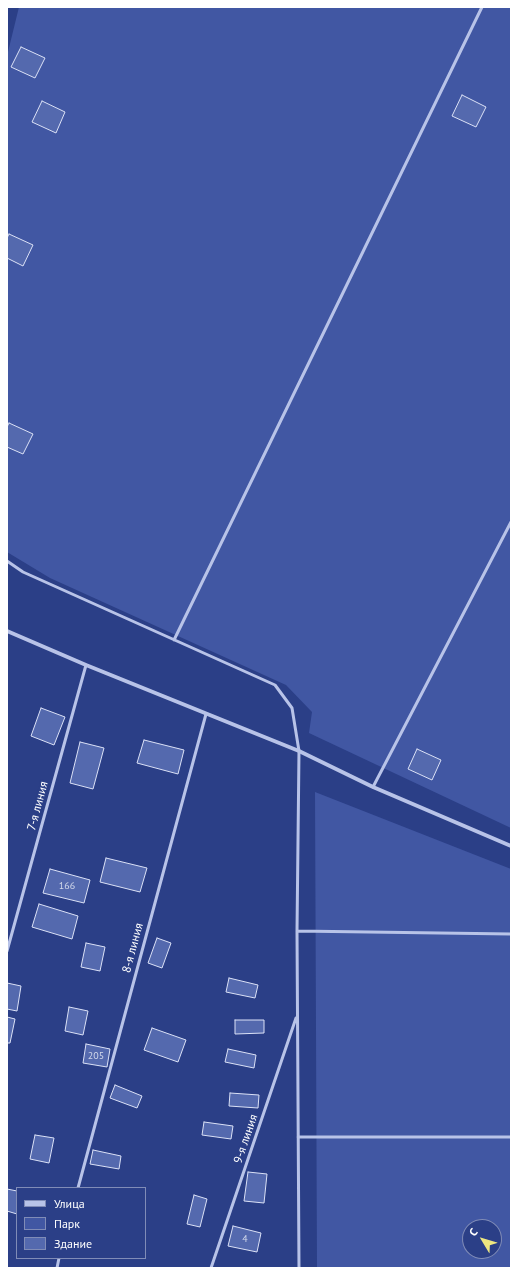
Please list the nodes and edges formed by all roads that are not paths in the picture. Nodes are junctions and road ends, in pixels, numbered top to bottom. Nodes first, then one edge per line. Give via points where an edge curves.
1 (482, 7) edge
2 (511, 522) edge
3 (7, 561) edge
4 (7, 631) edge
5 (174, 640) junction
6 (86, 665) junction
7 (206, 714) junction
8 (299, 751) junction
9 (373, 788) junction
10 (511, 846) edge
11 (297, 931) junction
12 (511, 934) edge
13 (7, 951) edge
14 (297, 1015) junction
15 (298, 1136) junction
16 (511, 1137) edge
17 (78, 1187) edge
18 (211, 1268) edge
19 (299, 1268) edge

1 - 5 lane
2 - 9 lane
3 - 5 lane via 23,572
4 - 6 street
5 - 8 lane via 275,685 292,708
6 - 7 street
6 - 13 lane, 7-я линия
7 - 8 street
7 - 17 lane, 8-я линия
8 - 9 street
8 - 11 lane
9 - 10 street
11 - 12 lane
11 - 14 lane
14 - 15 lane
14 - 18 lane, 9-я линия
15 - 16 lane
15 - 19 lane

